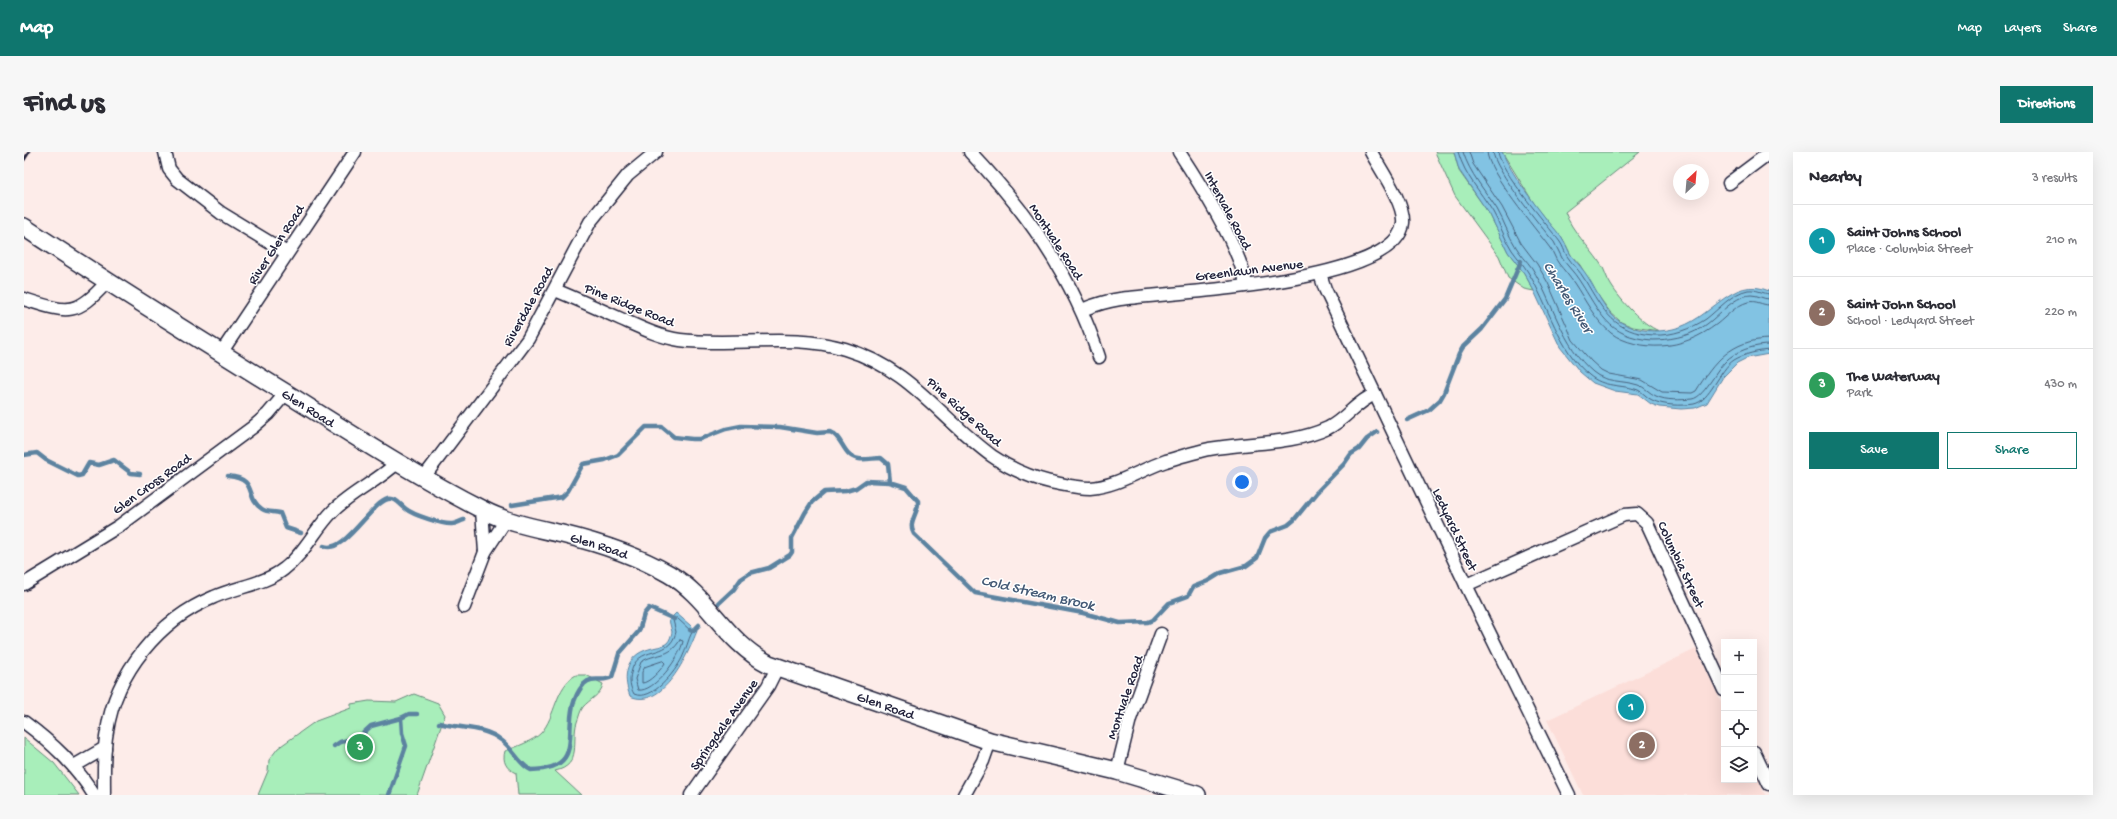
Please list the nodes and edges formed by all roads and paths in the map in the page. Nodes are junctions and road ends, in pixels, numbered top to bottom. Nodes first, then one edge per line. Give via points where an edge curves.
1 (166, 152) edge
2 (355, 152) edge
3 (656, 152) edge
4 (970, 152) edge
5 (1179, 152) edge
6 (1371, 152) edge
7 (1769, 153) edge
8 (1729, 183) dead end
9 (24, 227) edge
10 (287, 253) junction
11 (1320, 274) junction
12 (107, 282) junction
13 (1246, 285) junction
14 (555, 290) junction
15 (24, 299) edge
16 (1082, 310) junction
17 (221, 353) junction
18 (1099, 357) dead end
19 (286, 393) junction
20 (1375, 394) junction
21 (398, 462) junction
22 (424, 477) junction
23 (482, 510) junction
24 (506, 520) junction
25 (485, 552) junction
26 (24, 584) edge
27 (1466, 585) junction
28 (464, 607) dead end
29 (1161, 634) dead end
30 (777, 668) junction
31 (1721, 683) edge
32 (24, 722) edge
33 (990, 741) junction
34 (105, 748) junction
35 (1757, 758) edge
36 (74, 766) junction
37 (1117, 771) junction
38 (1769, 784) edge
39 (94, 795) edge
40 (104, 795) edge
41 (691, 795) edge
42 (964, 795) edge
43 (1197, 795) edge
44 (1569, 795) edge

1 - 10 street via 169,169 177,179 221,213
2 - 10 street, River Glen Road
3 - 14 street, Riverdale Road via 628,175 594,216 575,246
4 - 16 street, Montvale Road via 1029,222
5 - 13 street, Intervale Road via 1199,183 1229,240
6 - 11 street, Greenlawn Avenue via 1398,202 1403,225 1396,240 1384,250
7 - 8 street
9 - 12 street, Glen Road
10 - 17 street, River Glen Road
11 - 13 street, Greenlawn Avenue
11 - 20 street, Ledyard Street
12 - 15 street via 85,304 73,309 60,310
12 - 17 street, Glen Road
13 - 16 street, Greenlawn Avenue via 1118,299
14 - 20 street, Pine Ridge Road via 650,332 677,339 704,342 823,344 848,350 899,374 994,458 1020,472 1068,486 1089,488 1108,485 1165,462 1208,449 1312,433 1336,423 1362,400
14 - 22 street, Riverdale Road via 513,361
16 - 18 street, Montvale Road
17 - 19 street, Glen Road
19 - 21 street, Glen Road
19 - 26 street, Glen Cross Road via 253,427 136,514
20 - 27 street, Ledyard Street
21 - 22 street, Glen Road
21 - 34 street via 334,510 284,570 199,604 156,636 138,657 122,685 110,716
22 - 23 street, Glen Road
23 - 24 street, Glen Road
23 - 25 street
24 - 25 street
24 - 30 street, Glen Road via 601,545 640,559 669,574 694,593 742,647
25 - 28 street
27 - 31 street, Columbia Street via 1624,515 1637,514 1647,523
27 - 44 street, Ledyard Street
29 - 37 street, Montvale Road via 1130,719
30 - 33 street, Glen Road
30 - 41 street, Springdale Avenue via 768,686
32 - 36 street via 55,746
33 - 37 street, Glen Road
33 - 42 street via 983,761
34 - 36 street
34 - 40 street
35 - 38 street
36 - 39 street
37 - 43 street, Glen Road

